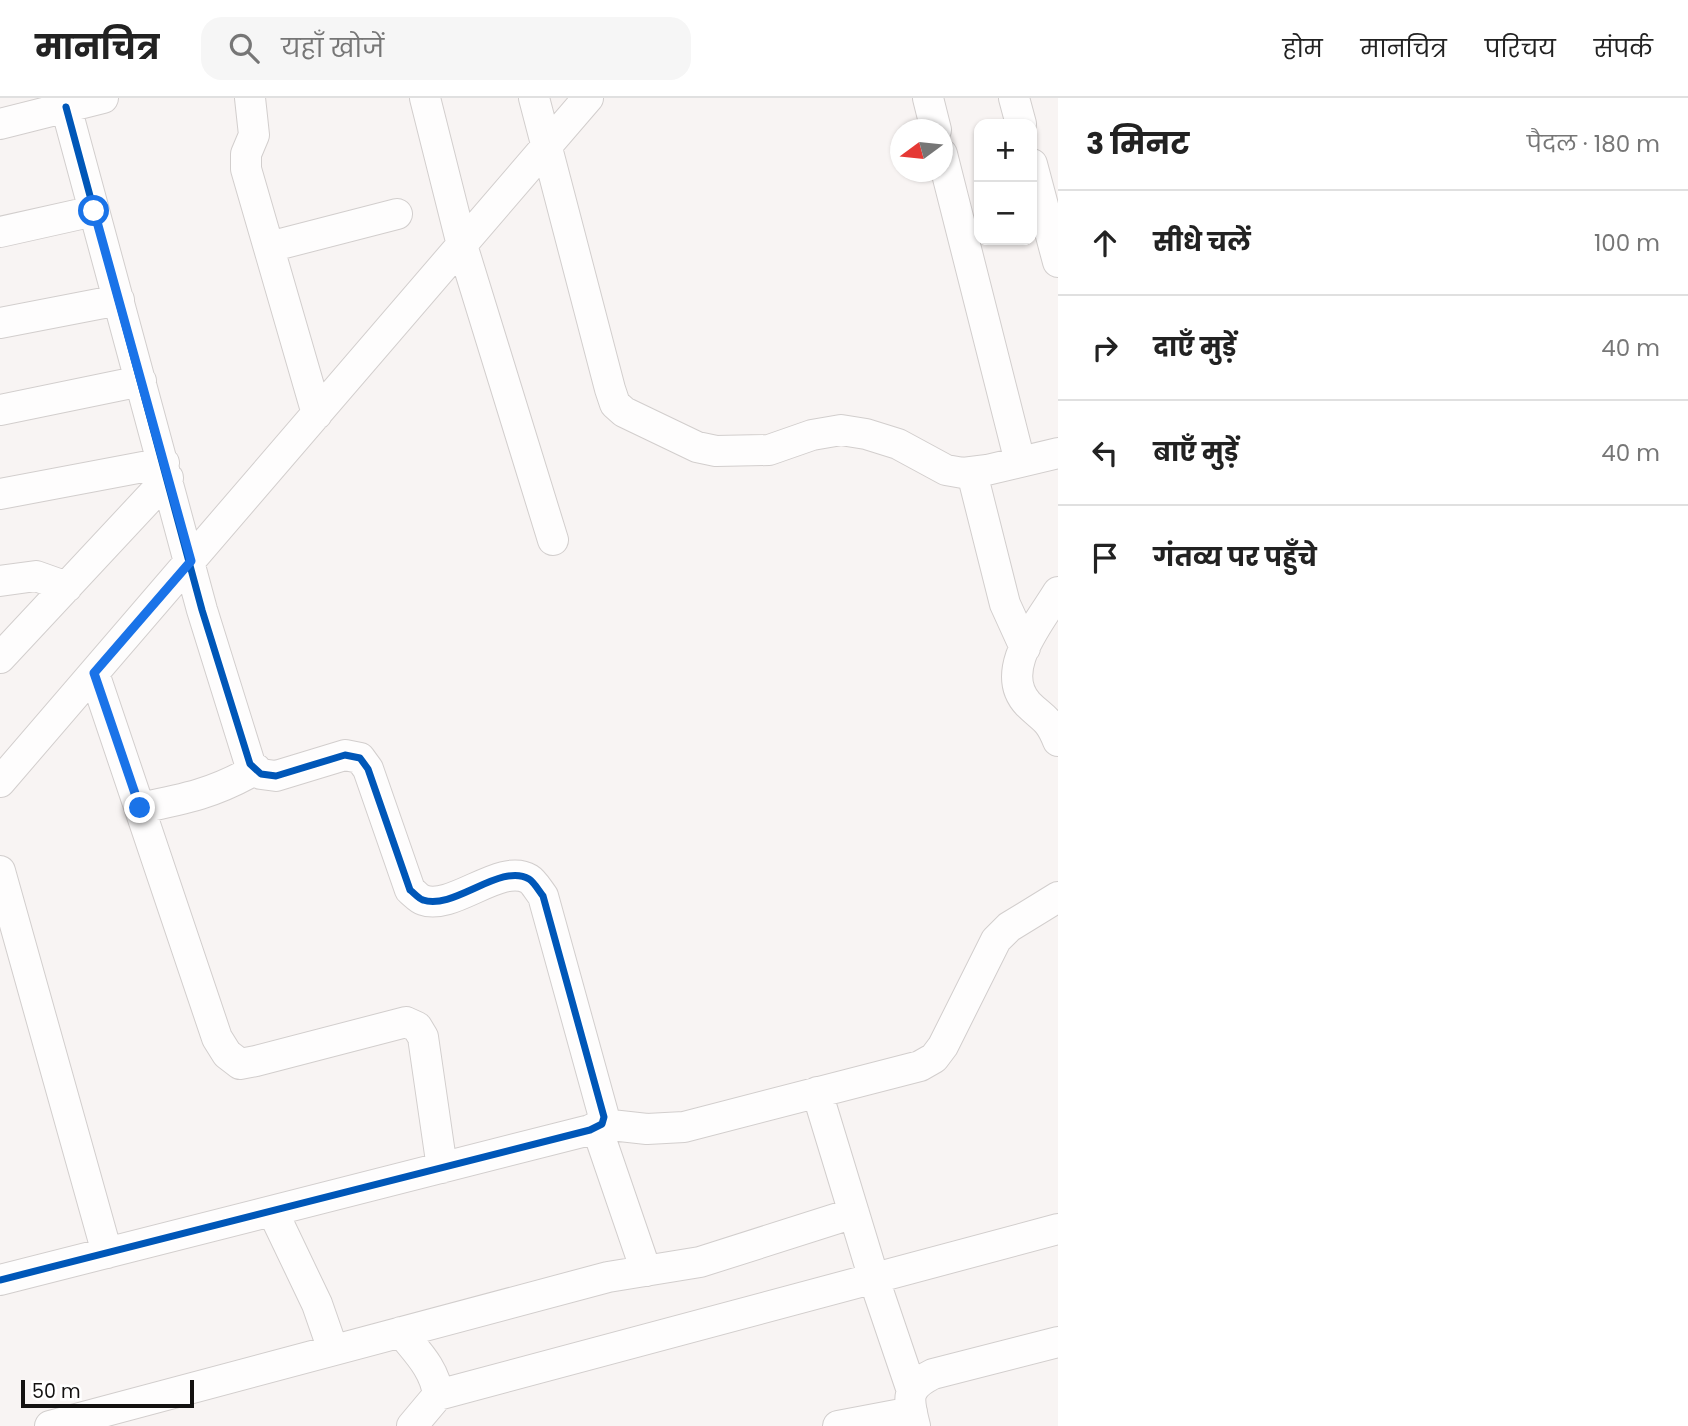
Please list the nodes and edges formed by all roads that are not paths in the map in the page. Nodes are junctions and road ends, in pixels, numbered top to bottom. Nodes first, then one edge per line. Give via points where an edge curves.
1 (103, 98) edge
2 (250, 98) edge
3 (425, 98) edge
4 (534, 98) edge
5 (588, 98) edge
6 (928, 98) edge
7 (1014, 98) edge
8 (66, 107) junction
9 (933, 119) edge
10 (1020, 119) edge
11 (0, 124) edge
12 (547, 145) junction
13 (1037, 176) edge
14 (950, 182) edge
15 (94, 211) junction
16 (1052, 213) edge
17 (397, 214) dead end
18 (0, 232) edge
19 (462, 245) junction
20 (269, 247) junction
21 (1058, 262) edge
22 (119, 300) junction
23 (0, 323) edge
24 (141, 381) junction
25 (0, 410) edge
26 (317, 414) junction
27 (1058, 453) edge
28 (1020, 462) junction
29 (166, 471) junction
30 (972, 473) junction
31 (0, 494) edge
32 (553, 540) dead end
33 (191, 561) junction
34 (0, 581) edge
35 (67, 587) junction
36 (1058, 592) edge
37 (1025, 648) junction
38 (0, 657) edge
39 (94, 673) junction
40 (1058, 741) edge
41 (256, 769) junction
42 (0, 782) edge
43 (140, 808) junction
44 (0, 871) edge
45 (1058, 897) edge
46 (817, 1092) junction
47 (599, 1126) junction
48 (442, 1168) junction
49 (273, 1212) junction
50 (854, 1213) junction
51 (1058, 1229) edge
52 (107, 1253) junction
53 (646, 1271) junction
54 (874, 1279) junction
55 (0, 1280) edge
56 (401, 1332) junction
57 (1058, 1342) edge
58 (333, 1350) junction
59 (438, 1395) junction
60 (913, 1410) edge
61 (50, 1426) edge
62 (412, 1426) edge
63 (838, 1426) edge

1 - 8 street
2 - 20 street via 254,135 246,169
3 - 19 street
4 - 12 street
5 - 12 street
6 - 9 street
7 - 10 street
8 - 11 street
8 - 15 street
12 - 19 street
12 - 30 street via 610,389 615,404 625,412 705,449 769,450 841,430 898,444 946,470
13 - 16 street
14 - 28 street
15 - 18 street
15 - 22 street
16 - 21 street
17 - 20 street
19 - 26 street
19 - 32 street
20 - 26 street
22 - 23 street
22 - 24 street
24 - 25 street
24 - 29 street
26 - 33 street
27 - 28 street
28 - 30 street
29 - 31 street
29 - 33 street
29 - 35 street
30 - 37 street via 1005,604
33 - 39 street
33 - 41 street via 250,764
34 - 35 street via 36,576
35 - 38 street
36 - 37 street
37 - 40 street via 1016,665 1021,693 1049,722
39 - 42 street
39 - 43 street
41 - 43 street via 200,796
41 - 47 street via 276,776 345,755 360,758 369,769 411,890 423,900 440,901 515,876 529,879 543,896 603,1110
43 - 48 street via 217,1038 228,1054 240,1064 256,1062 406,1022 416,1027 423,1037
44 - 52 street
45 - 46 street via 996,940 934,1058 920,1066
46 - 47 street via 684,1127
46 - 50 street
47 - 48 street
47 - 53 street
48 - 49 street
49 - 52 street
49 - 58 street via 317,1304
50 - 53 street via 700,1262
50 - 54 street
51 - 54 street
52 - 55 street
53 - 56 street
54 - 59 street
54 - 60 street
56 - 58 street
56 - 59 street via 431,1370
57 - 60 street via 933,1374 916,1382
58 - 61 street
59 - 62 street
60 - 63 street

